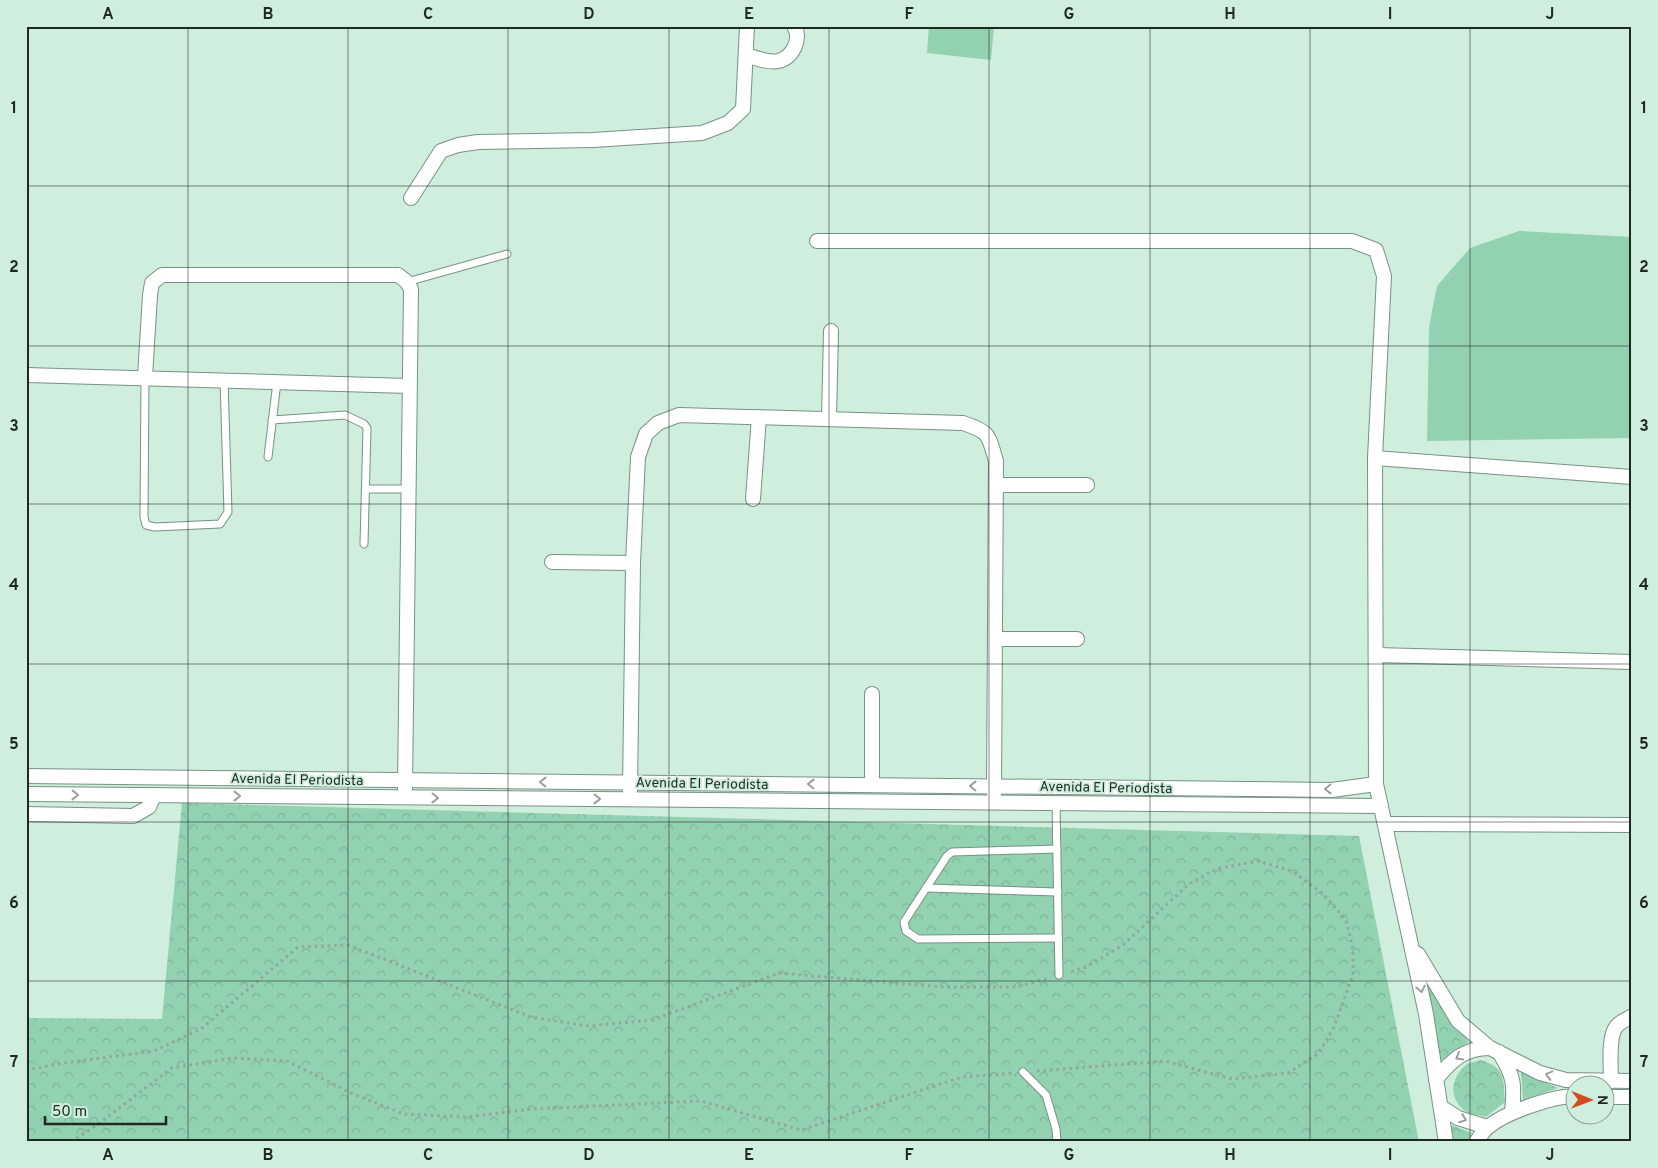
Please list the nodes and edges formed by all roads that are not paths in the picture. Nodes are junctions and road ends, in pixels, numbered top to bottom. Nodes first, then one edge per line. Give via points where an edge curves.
1 (747, 26) edge
2 (794, 26) edge
3 (746, 55) junction
4 (411, 198) dead end
5 (817, 241) dead end
6 (507, 254) dead end
7 (407, 282) junction
8 (831, 331) dead end
9 (26, 375) edge
10 (145, 377) junction
11 (224, 380) junction
12 (277, 382) junction
13 (409, 386) junction
14 (759, 417) junction
15 (828, 419) junction
16 (272, 420) junction
17 (268, 458) dead end
18 (1375, 458) junction
19 (1632, 477) edge
20 (996, 485) junction
21 (1087, 485) dead end
22 (408, 489) junction
23 (366, 490) junction
24 (753, 499) dead end
25 (364, 544) dead end
26 (552, 562) dead end
27 (633, 563) junction
28 (995, 639) junction
29 (1077, 639) dead end
30 (1376, 655) junction
31 (1632, 662) edge
32 (872, 694) dead end
33 (26, 776) edge
34 (405, 780) junction
35 (631, 782) junction
36 (1376, 784) junction
37 (872, 785) junction
38 (994, 786) junction
39 (26, 794) edge
40 (154, 796) junction
41 (404, 798) junction
42 (630, 800) junction
43 (993, 803) junction
44 (1056, 803) junction
45 (1381, 806) junction
46 (26, 814) edge
47 (1385, 824) junction
48 (1632, 825) edge
49 (1057, 849) junction
50 (926, 888) junction
51 (1058, 892) junction
52 (1058, 938) junction
53 (1411, 941) junction
54 (1059, 975) road end
55 (1632, 1016) edge
56 (1495, 1050) junction
57 (1023, 1072) road end
58 (1611, 1076) edge
59 (1436, 1079) junction
60 (1566, 1080) edge
61 (1616, 1081) edge
62 (1632, 1081) edge
63 (1566, 1096) edge
64 (1616, 1097) edge
65 (1632, 1097) edge
66 (1440, 1107) junction
67 (1512, 1112) junction
68 (1488, 1127) junction
69 (1057, 1142) edge
70 (1446, 1142) edge
71 (1476, 1142) edge

1 - 3 street
2 - 3 street via 798,33 796,45 780,61
3 - 4 street via 743,109 728,123 702,133 458,145 441,151
5 - 18 street via 1352,241 1376,250 1384,276
6 - 7 lane
7 - 10 street via 398,275 162,276 152,283
7 - 13 street via 411,289
8 - 15 street
9 - 10 street
10 - 11 street
10 - 11 lane via 144,517 146,525 155,527 220,524 228,512
11 - 12 street
12 - 13 street
12 - 16 lane
13 - 22 street
14 - 15 street
14 - 24 street
14 - 27 street via 679,415 658,423 646,434 638,457
15 - 20 street via 963,423 978,428 988,435 996,461
16 - 17 lane
16 - 23 lane via 345,414 364,424 367,428
18 - 19 street
18 - 30 street
20 - 21 street
20 - 28 street
22 - 23 lane
22 - 34 street
23 - 25 lane
26 - 27 street
27 - 35 street
28 - 29 street
28 - 38 street
30 - 31 street
30 - 36 street
32 - 37 street
33 - 34 street, Avenida El Periodista
35 -> 34 street, Avenida El Periodista
34 - 41 street
37 -> 35 street, Avenida El Periodista
35 - 42 street
36 -> 38 street, Avenida El Periodista via 1332,790
36 - 45 street
38 -> 37 street, Avenida El Periodista
38 - 43 street
39 -> 40 street
40 -> 41 street
40 - 46 street via 149,807 133,816
41 -> 42 street
42 - 43 street
43 - 44 street
44 - 45 street
44 - 49 lane
45 - 47 street
47 - 48 street
47 - 53 street
49 - 50 lane via 952,852 946,856
49 - 51 lane
50 - 51 lane
50 - 52 lane via 904,922 906,931 918,939
51 - 52 lane
52 - 54 lane
53 - 56 street via 1458,1021
53 -> 59 street
55 - 58 street via 1614,1028
56 -> 59 street via 1473,1049 1451,1062
60 -> 56 street via 1540,1073
56 - 67 street via 1510,1070 1514,1088
57 - 69 lane via 1046,1095
59 - 66 street
61 - 62 street
63 - 67 street
64 - 65 street
66 -> 68 street via 1458,1118
66 - 70 street
67 - 68 street
68 - 71 street

